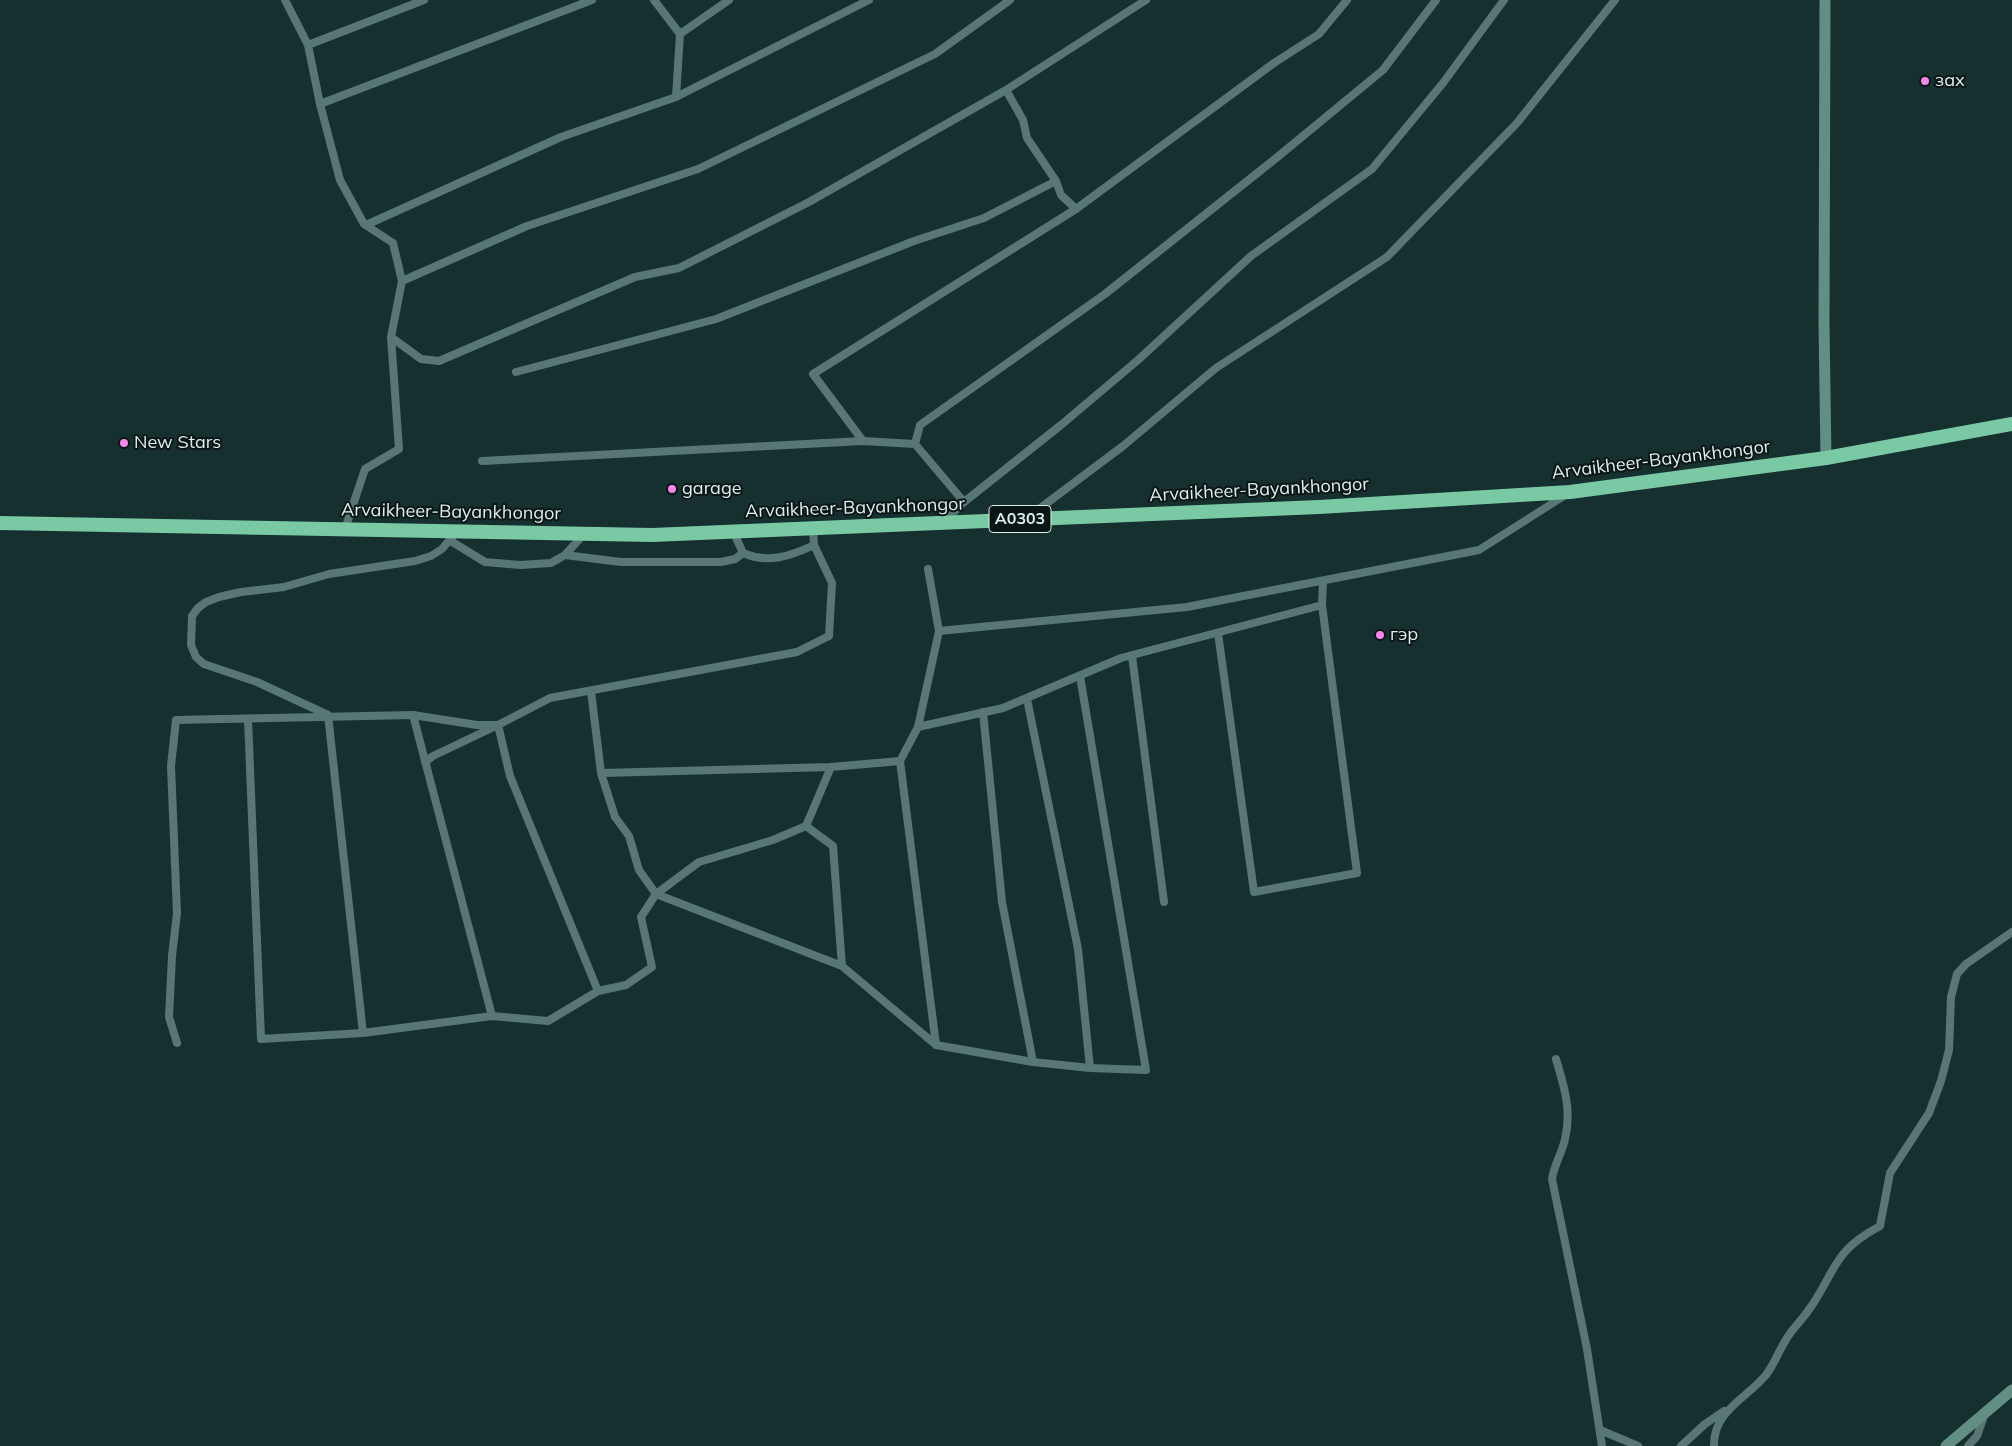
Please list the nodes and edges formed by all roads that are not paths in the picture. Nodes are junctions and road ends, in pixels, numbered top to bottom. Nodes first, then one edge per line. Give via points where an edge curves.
1 (285, 0) edge
2 (424, 0) edge
3 (592, 0) edge
4 (654, 0) edge
5 (729, 0) edge
6 (869, 0) edge
7 (1010, 0) edge
8 (1146, 0) edge
9 (1347, 0) edge
10 (1436, 0) edge
11 (1504, 0) edge
12 (1615, 0) edge
13 (1825, 0) edge
14 (680, 34) junction
15 (308, 45) junction
16 (1006, 90) junction
17 (676, 97) junction
18 (320, 104) junction
19 (1056, 181) junction
20 (1076, 209) junction
21 (366, 225) junction
22 (402, 281) junction
23 (391, 337) junction
24 (516, 372) dead end
25 (2012, 424) edge
26 (863, 441) junction
27 (914, 444) junction
28 (1826, 458) junction
29 (482, 461) dead end
30 (1570, 492) junction
31 (964, 502) junction
32 (1025, 519) junction
33 (0, 523) edge
34 (943, 523) junction
35 (345, 529) junction
36 (813, 529) junction
37 (733, 532) junction
38 (584, 534) junction
39 (453, 536) junction
40 (814, 544) junction
41 (743, 553) junction
42 (565, 555) junction
43 (928, 569) dead end
44 (1322, 580) junction
45 (1322, 605) junction
46 (939, 631) junction
47 (1218, 633) junction
48 (1132, 656) junction
49 (1080, 676) junction
50 (591, 691) junction
51 (1027, 699) junction
52 (983, 712) junction
53 (328, 715) junction
54 (414, 715) junction
55 (248, 719) junction
56 (498, 725) junction
57 (918, 727) junction
58 (900, 761) junction
59 (425, 762) junction
60 (831, 767) junction
61 (601, 774) junction
62 (806, 826) junction
63 (656, 894) junction
64 (1164, 902) dead end
65 (2012, 932) edge
66 (842, 966) junction
67 (598, 992) junction
68 (492, 1016) junction
69 (363, 1033) junction
70 (176, 1043) dead end
71 (936, 1045) junction
72 (1556, 1059) dead end
73 (1033, 1062) junction
74 (1090, 1068) junction
75 (2012, 1390) edge
76 (1729, 1408) junction
77 (1984, 1414) junction
78 (1600, 1430) junction
79 (1602, 1446) edge
80 (1638, 1446) edge
81 (1681, 1446) edge
82 (1714, 1446) edge
83 (1946, 1446) edge
84 (1968, 1446) edge

1 - 15 street
2 - 15 street
3 - 18 street
4 - 14 street
5 - 14 street
6 - 17 street
7 - 22 street via 935,54 698,169 527,226
8 - 16 street
9 - 20 street via 1319,34 1274,63
10 - 27 street via 1383,70 1105,294 920,425
11 - 31 street via 1443,84 1372,169 1251,256 1138,360
12 - 32 street via 1517,123 1387,257 1216,368 1123,446
13 - 28 street
14 - 17 street
15 - 18 street
16 - 19 street via 1023,120 1027,138
16 - 23 street via 809,202 679,268 635,277 439,361 421,359
17 - 21 street via 561,137
18 - 21 street via 340,180
19 - 20 street via 1061,195
19 - 24 street via 984,218 914,241 716,319
20 - 26 street via 813,374
21 - 22 street via 393,243
22 - 23 street
23 - 35 street via 399,449 365,469
25 - 28 highway, Arvaikheer-Bayankhongor / A0303
26 - 27 street
26 - 29 street
27 - 31 street
28 - 30 highway, Arvaikheer-Bayankhongor / A0303
30 - 32 highway, Arvaikheer-Bayankhongor / A0303 via 1338,506
30 - 44 street via 1479,550
31 - 34 street
32 - 34 highway, Arvaikheer-Bayankhongor / A0303
33 - 35 highway, Arvaikheer-Bayankhongor / A0303
34 - 36 highway, Arvaikheer-Bayankhongor / A0303
35 - 39 highway, Arvaikheer-Bayankhongor / A0303
36 - 37 highway, Arvaikheer-Bayankhongor / A0303
36 - 40 street
37 - 38 highway, Arvaikheer-Bayankhongor / A0303
37 - 41 street
38 - 39 highway, Arvaikheer-Bayankhongor / A0303
38 - 42 street
39 - 42 street via 485,562 551,563
39 - 53 street via 431,556 329,574 284,587 219,597 206,602 192,616 191,646 204,664 257,682
40 - 41 street via 790,556 755,558
40 - 50 street via 832,583 829,636 797,652
41 - 42 street via 735,559 721,562 621,562
43 - 46 street
44 - 45 street
44 - 46 street via 1187,607
45 - 47 street
45 - 47 street via 1357,872 1254,892
46 - 57 street
47 - 48 street
48 - 49 street
48 - 64 street
49 - 51 street
49 - 74 street via 1146,1070
50 - 56 street via 550,698
50 - 61 street
51 - 52 street
51 - 74 street via 1078,949
52 - 57 street
52 - 73 street via 1002,902
53 - 54 street
53 - 55 street
53 - 69 street
54 - 56 street
54 - 59 street
55 - 69 street via 261,1039
55 - 70 street via 176,720 171,766 177,913 169,1017
56 - 59 street
56 - 67 street via 510,776
57 - 58 street
58 - 60 street
58 - 71 street
59 - 68 street
60 - 61 street
60 - 62 street
61 - 63 street via 615,817 629,836 639,870
62 - 63 street via 773,840 699,862
62 - 66 street via 833,846
63 - 66 street
63 - 67 street via 641,917 652,967 626,985
65 - 76 street via 1957,974 1951,997 1949,1050 1940,1080 1929,1113 1890,1173 1880,1226 1862,1236 1846,1251 1765,1375
66 - 71 street
67 - 68 street via 548,1021
68 - 69 street
71 - 73 street
72 - 78 street via 1568,1100 1569,1120 1552,1179
73 - 74 street
75 - 77 street
76 - 81 street
76 - 82 street via 1718,1424
77 - 83 street
77 - 84 street via 1977,1436
78 - 79 street
78 - 80 street

